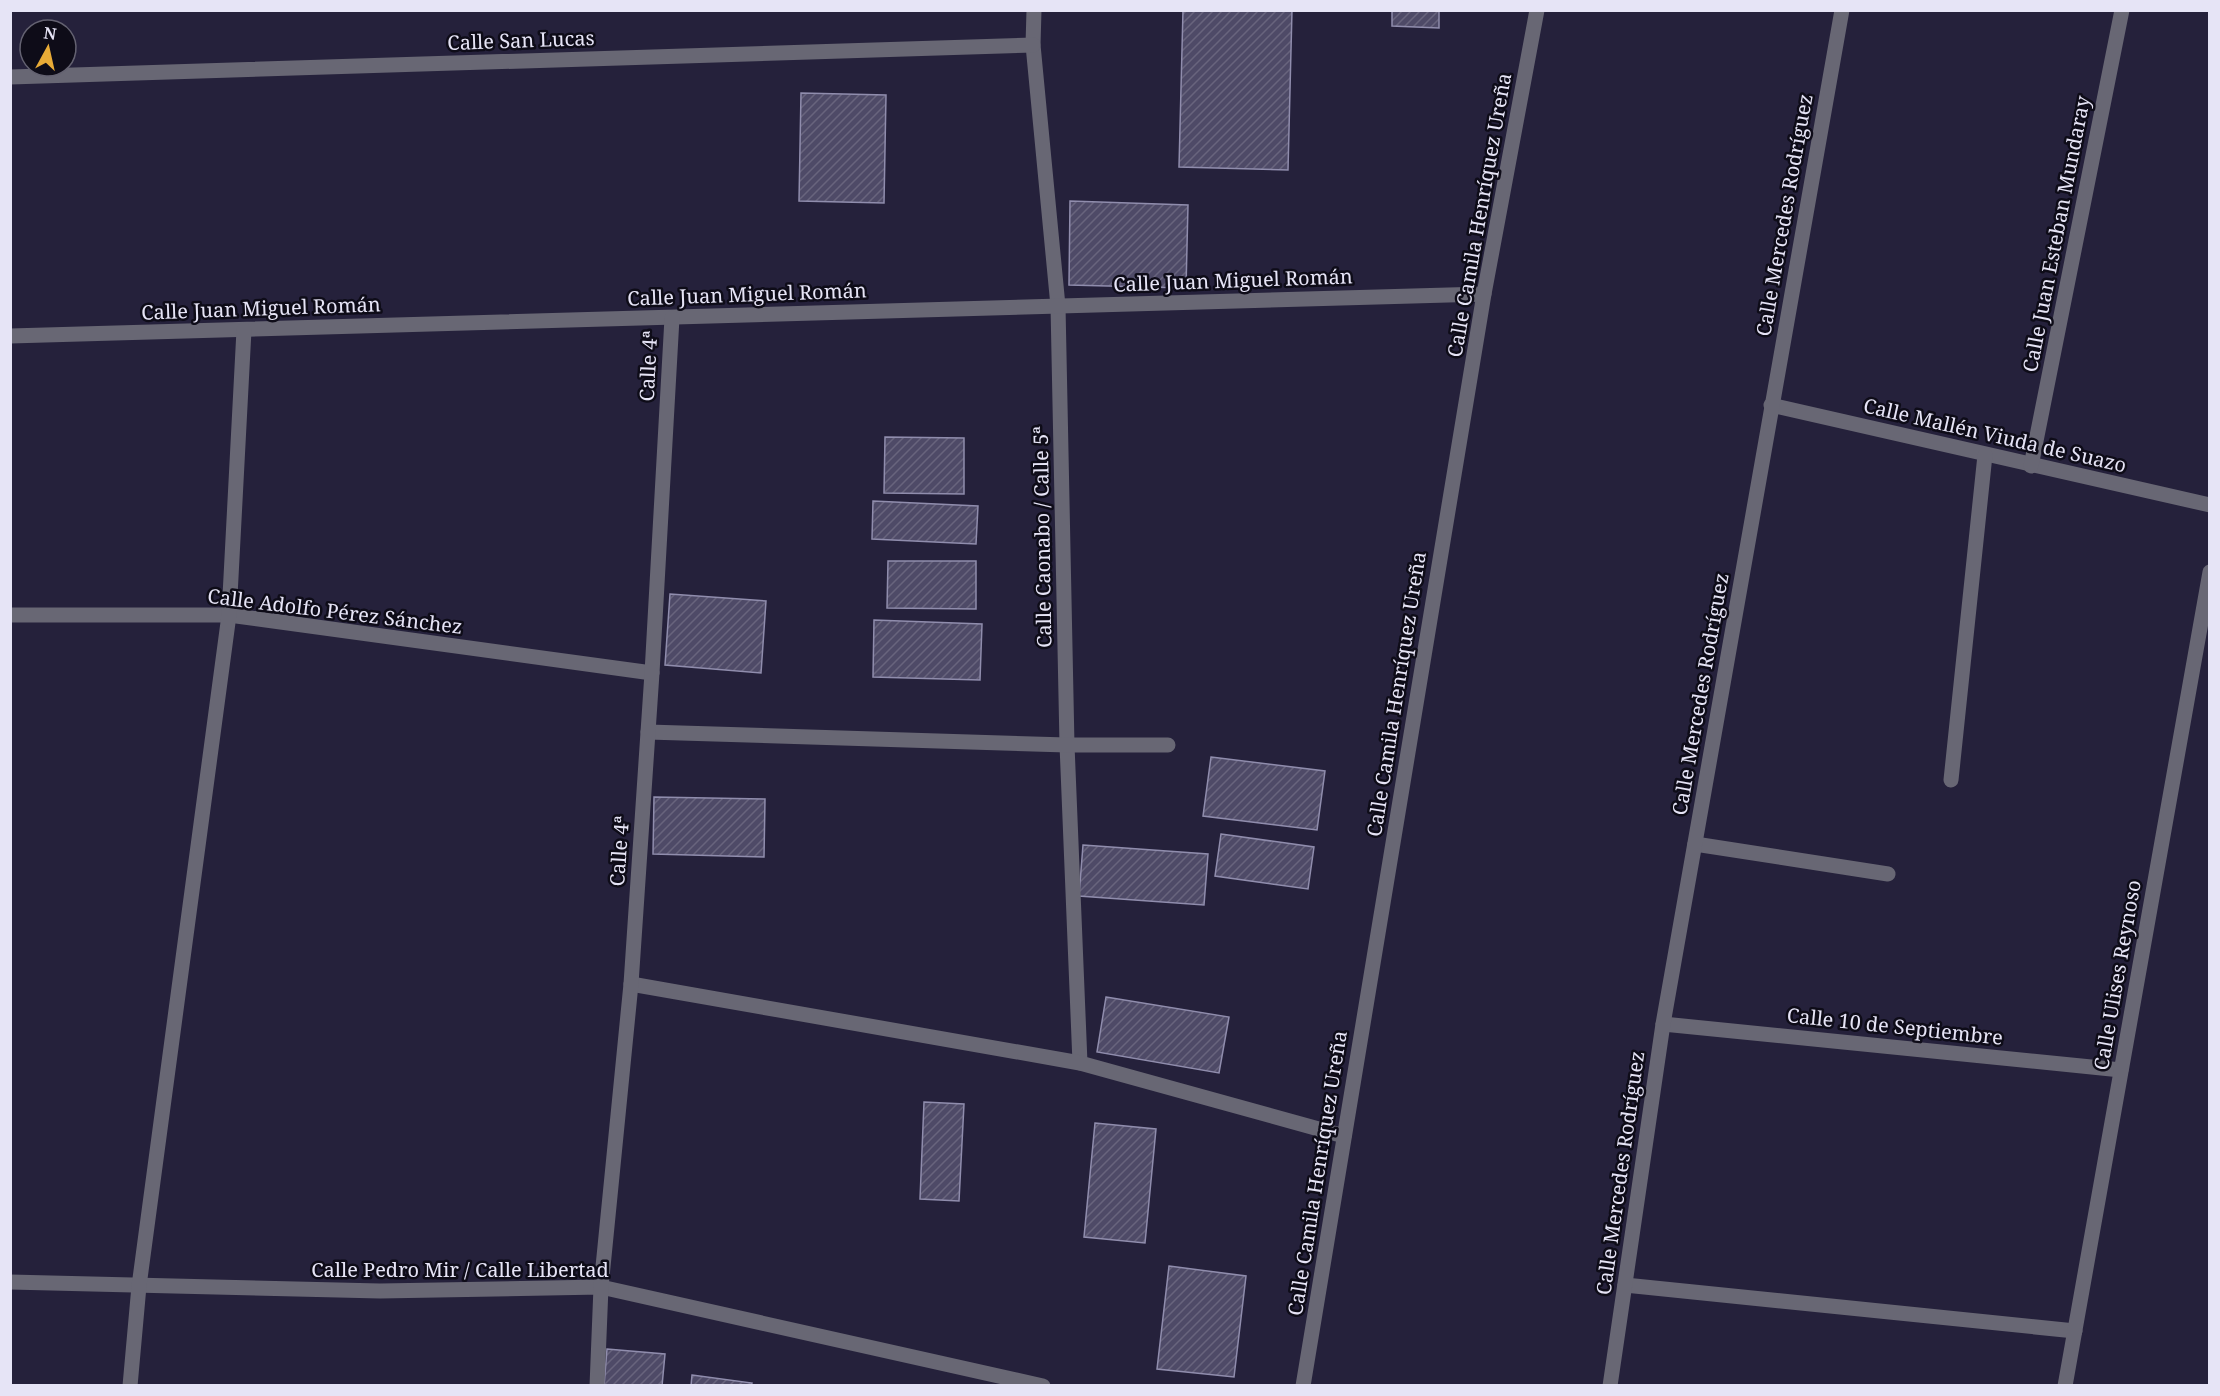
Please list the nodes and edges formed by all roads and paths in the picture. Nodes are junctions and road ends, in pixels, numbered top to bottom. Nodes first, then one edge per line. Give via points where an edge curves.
1 (1034, 10) edge
2 (1537, 10) edge
3 (1842, 10) edge
4 (2122, 10) edge
5 (1033, 45) junction
6 (10, 77) edge
7 (1484, 294) junction
8 (1058, 306) junction
9 (672, 318) junction
10 (244, 330) junction
11 (10, 336) edge
12 (1772, 405) junction
13 (1985, 455) junction
14 (2031, 466) junction
15 (2210, 506) edge
16 (2210, 572) edge
17 (10, 615) edge
18 (230, 615) junction
19 (652, 673) junction
20 (648, 732) junction
21 (1068, 745) junction
22 (1168, 745) dead end
23 (1951, 780) dead end
24 (1695, 844) junction
25 (1888, 874) dead end
26 (631, 984) junction
27 (1663, 1024) junction
28 (1080, 1063) junction
29 (2121, 1070) junction
30 (1344, 1136) junction
31 (10, 1282) edge
32 (1625, 1285) junction
33 (139, 1286) junction
34 (601, 1287) junction
35 (2075, 1331) junction
36 (130, 1386) edge
37 (597, 1386) edge
38 (1043, 1386) edge
39 (1303, 1386) edge
40 (1610, 1386) edge
41 (2065, 1386) edge

1 - 5 street, Calle Caonabo / Calle 5ª
2 - 7 street, Calle Camila Henríquez Ureña
3 - 12 street, Calle Mercedes Rodríguez
4 - 14 street, Calle Juan Esteban Mundaray
5 - 6 street, Calle San Lucas
5 - 8 street, Calle Caonabo / Calle 5ª
7 - 8 street, Calle Juan Miguel Román
7 - 30 street, Calle Camila Henríquez Ureña
8 - 9 street, Calle Juan Miguel Román
8 - 21 street, Calle Caonabo / Calle 5ª
9 - 10 street, Calle Juan Miguel Román
9 - 19 street, Calle 4ª
10 - 11 street, Calle Juan Miguel Román
10 - 18 street
12 - 13 street, Calle Mallén Viuda de Suazo
12 - 24 street, Calle Mercedes Rodríguez
13 - 14 street, Calle Mallén Viuda de Suazo
13 - 23 street
14 - 15 street, Calle Mallén Viuda de Suazo
16 - 29 street, Calle Ulises Reynoso
17 - 18 street, Calle Adolfo Pérez Sánchez
18 - 19 street, Calle Adolfo Pérez Sánchez
18 - 33 street
19 - 20 street, Calle 4ª
20 - 21 street
20 - 26 street, Calle 4ª
21 - 22 street
21 - 28 street, Calle Caonabo / Calle 5ª
24 - 25 street
24 - 27 street, Calle Mercedes Rodríguez
26 - 28 street
26 - 34 street, Calle 4ª
27 - 29 street, Calle 10 de Septiembre
27 - 32 street, Calle Mercedes Rodríguez
28 - 30 street
29 - 35 street, Calle Ulises Reynoso
30 - 39 street, Calle Camila Henríquez Ureña
31 - 33 street, Calle Pedro Mir / Calle Libertad
32 - 35 street
32 - 40 street, Calle Mercedes Rodríguez
33 - 34 street, Calle Pedro Mir / Calle Libertad via 380,1291
33 - 36 street
34 - 37 street, Calle 4ª
34 - 38 street, Calle Pedro Mir / Calle Libertad
35 - 41 street, Calle Ulises Reynoso

